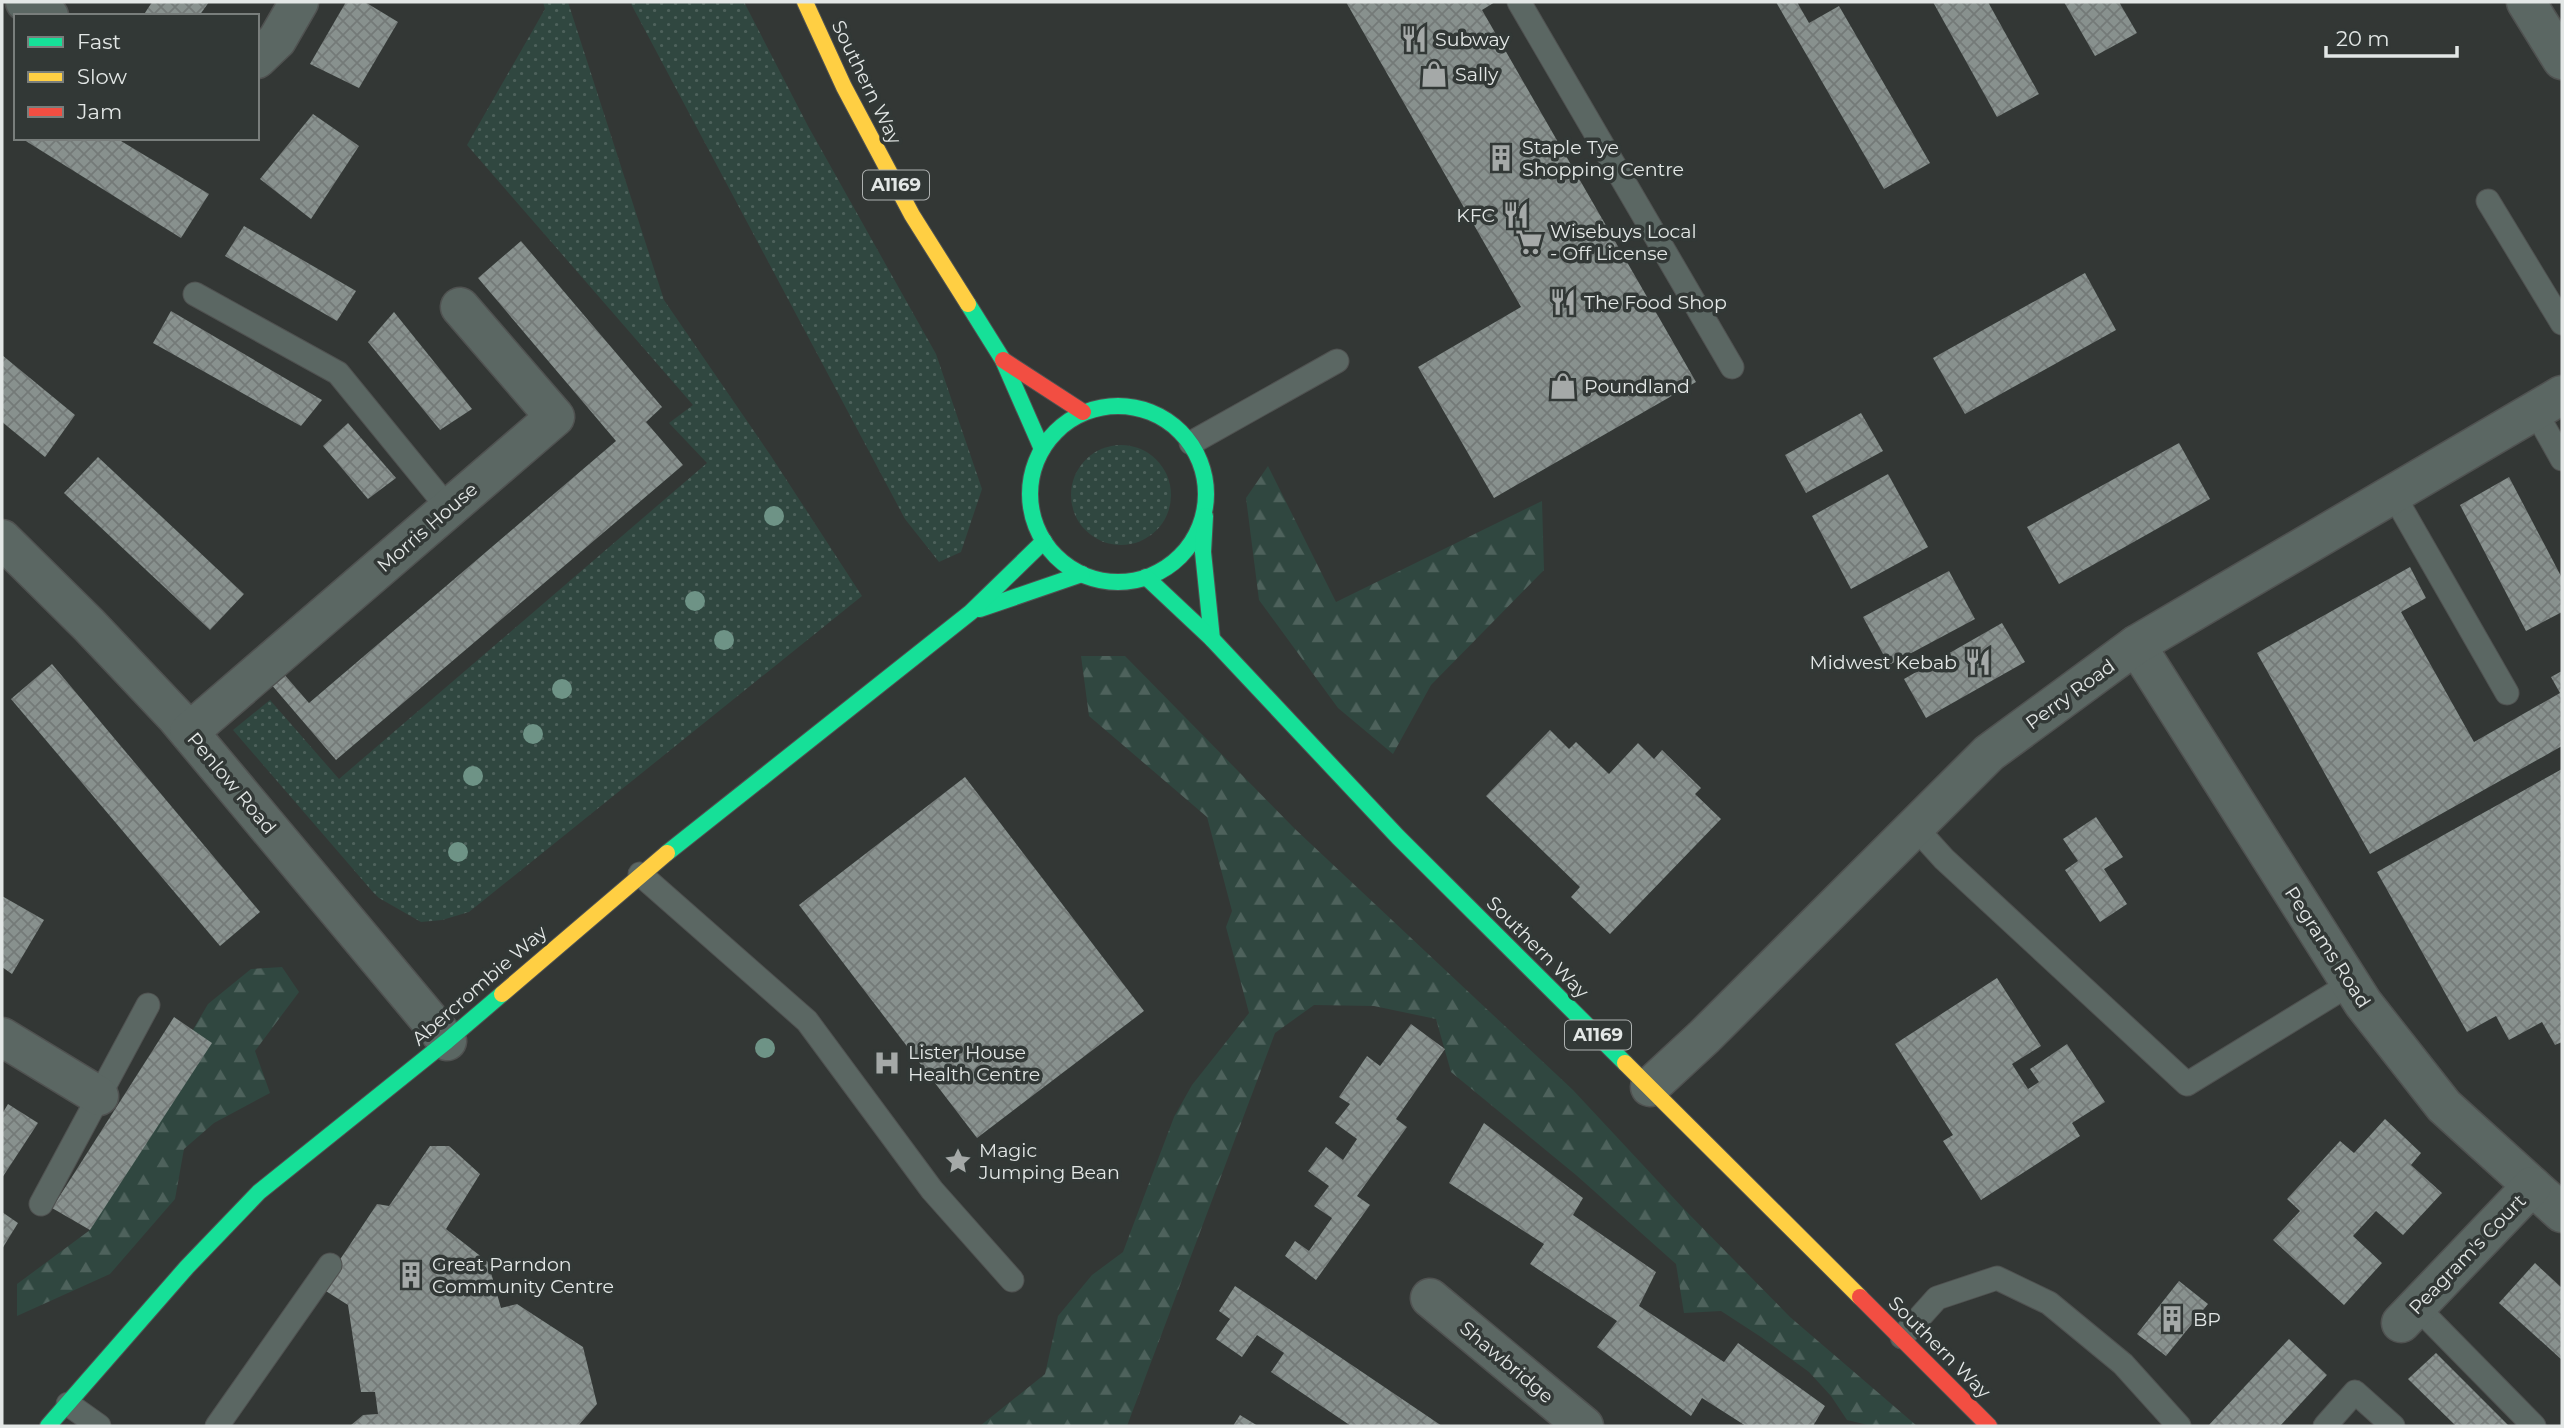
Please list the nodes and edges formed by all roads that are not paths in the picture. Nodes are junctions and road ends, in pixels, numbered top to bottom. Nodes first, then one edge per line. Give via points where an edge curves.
1 (25, 2) edge
2 (299, 2) edge
3 (805, 2) edge
4 (1519, 2) edge
5 (2526, 2) edge
6 (46, 14) edge
7 (259, 57) edge
8 (2562, 60) edge
9 (2488, 201) dead end
10 (195, 294) dead end
11 (460, 307) dead end
12 (2562, 323) edge
13 (1003, 360) junction
14 (1337, 361) dead end
15 (1732, 367) dead end
16 (2549, 403) edge
17 (1083, 412) junction
18 (1191, 443) junction
19 (1042, 449) junction
20 (2562, 459) edge
21 (2393, 494) junction
22 (1206, 503) junction
23 (449, 509) junction
24 (2, 539) edge
25 (1044, 541) junction
26 (1082, 574) junction
27 (1146, 577) junction
28 (971, 612) junction
29 (1212, 639) junction
30 (2136, 645) junction
31 (2507, 693) dead end
32 (189, 732) junction
33 (1915, 827) junction
34 (640, 874) junction
35 (2350, 984) junction
36 (148, 1005) dead end
37 (2, 1037) edge
38 (447, 1041) junction
39 (1650, 1087) junction
40 (99, 1096) junction
41 (2532, 1186) junction
42 (41, 1204) dead end
43 (2562, 1213) edge
44 (330, 1265) dead end
45 (1012, 1280) dead end
46 (1430, 1298) dead end
47 (2409, 1315) joint
48 (1902, 1337) junction
49 (68, 1404) junction
50 (48, 1426) edge
51 (99, 1426) edge
52 (217, 1426) edge
53 (1584, 1426) edge
54 (1989, 1426) edge
55 (2179, 1426) edge
56 (2325, 1426) edge
57 (2393, 1426) edge
58 (2534, 1426) edge

1 - 6 street
2 - 7 street via 277,40
3 - 13 main road, Southern Way / A1169 via 912,215
4 - 15 lane
5 - 8 street
9 - 12 lane
10 - 23 lane via 338,373
11 - 23 street, Morris House via 555,418
13 - 17 main road, Southern Way / A1169
13 - 19 main road, Southern Way / A1169
14 - 18 lane
16 - 20 lane
16 - 21 street, Perry Road
17 - 18 main road via 1112,405 1142,409 1169,422
17 - 19 main road via 1060,427
18 - 22 main road via 1206,482
19 - 25 main road via 1030,495
21 - 30 street, Perry Road
21 - 31 lane
22 - 27 main road via 1199,528 1186,549 1168,566
22 - 29 main road via 1203,552
23 - 32 street, Morris House
24 - 32 street, Penlow Road
25 - 26 main road
25 - 28 main road, Abercrombie Way
26 - 27 main road via 1124,582
26 - 28 main road, Abercrombie Way
27 - 29 main road, Southern Way / A1169
28 - 34 main road, Abercrombie Way
29 - 39 main road, Southern Way / A1169 via 1398,837
30 - 33 street, Perry Road via 1989,753
30 - 35 street, Pegrams Road
32 - 38 street, Penlow Road
33 - 35 lane via 2187,1084
33 - 39 street, Perry Road
34 - 38 main road, Abercrombie Way
34 - 45 lane via 807,1021 932,1190
35 - 41 street, Pegrams Road via 2444,1106
36 - 40 lane
37 - 40 street
38 - 49 main road, Abercrombie Way via 259,1192
39 - 48 main road, Southern Way / A1169
40 - 42 lane
41 - 43 street, Pegrams Road
41 - 47 street, Peagram's Court
44 - 52 lane
46 - 53 street, Shawbridge
47 - 58 lane
48 - 54 main road, Southern Way / A1169
48 - 55 lane via 1937,1298 1997,1278 2049,1303 2123,1364
49 - 50 main road, Abercrombie Way
49 - 51 lane
56 - 57 lane via 2356,1392

